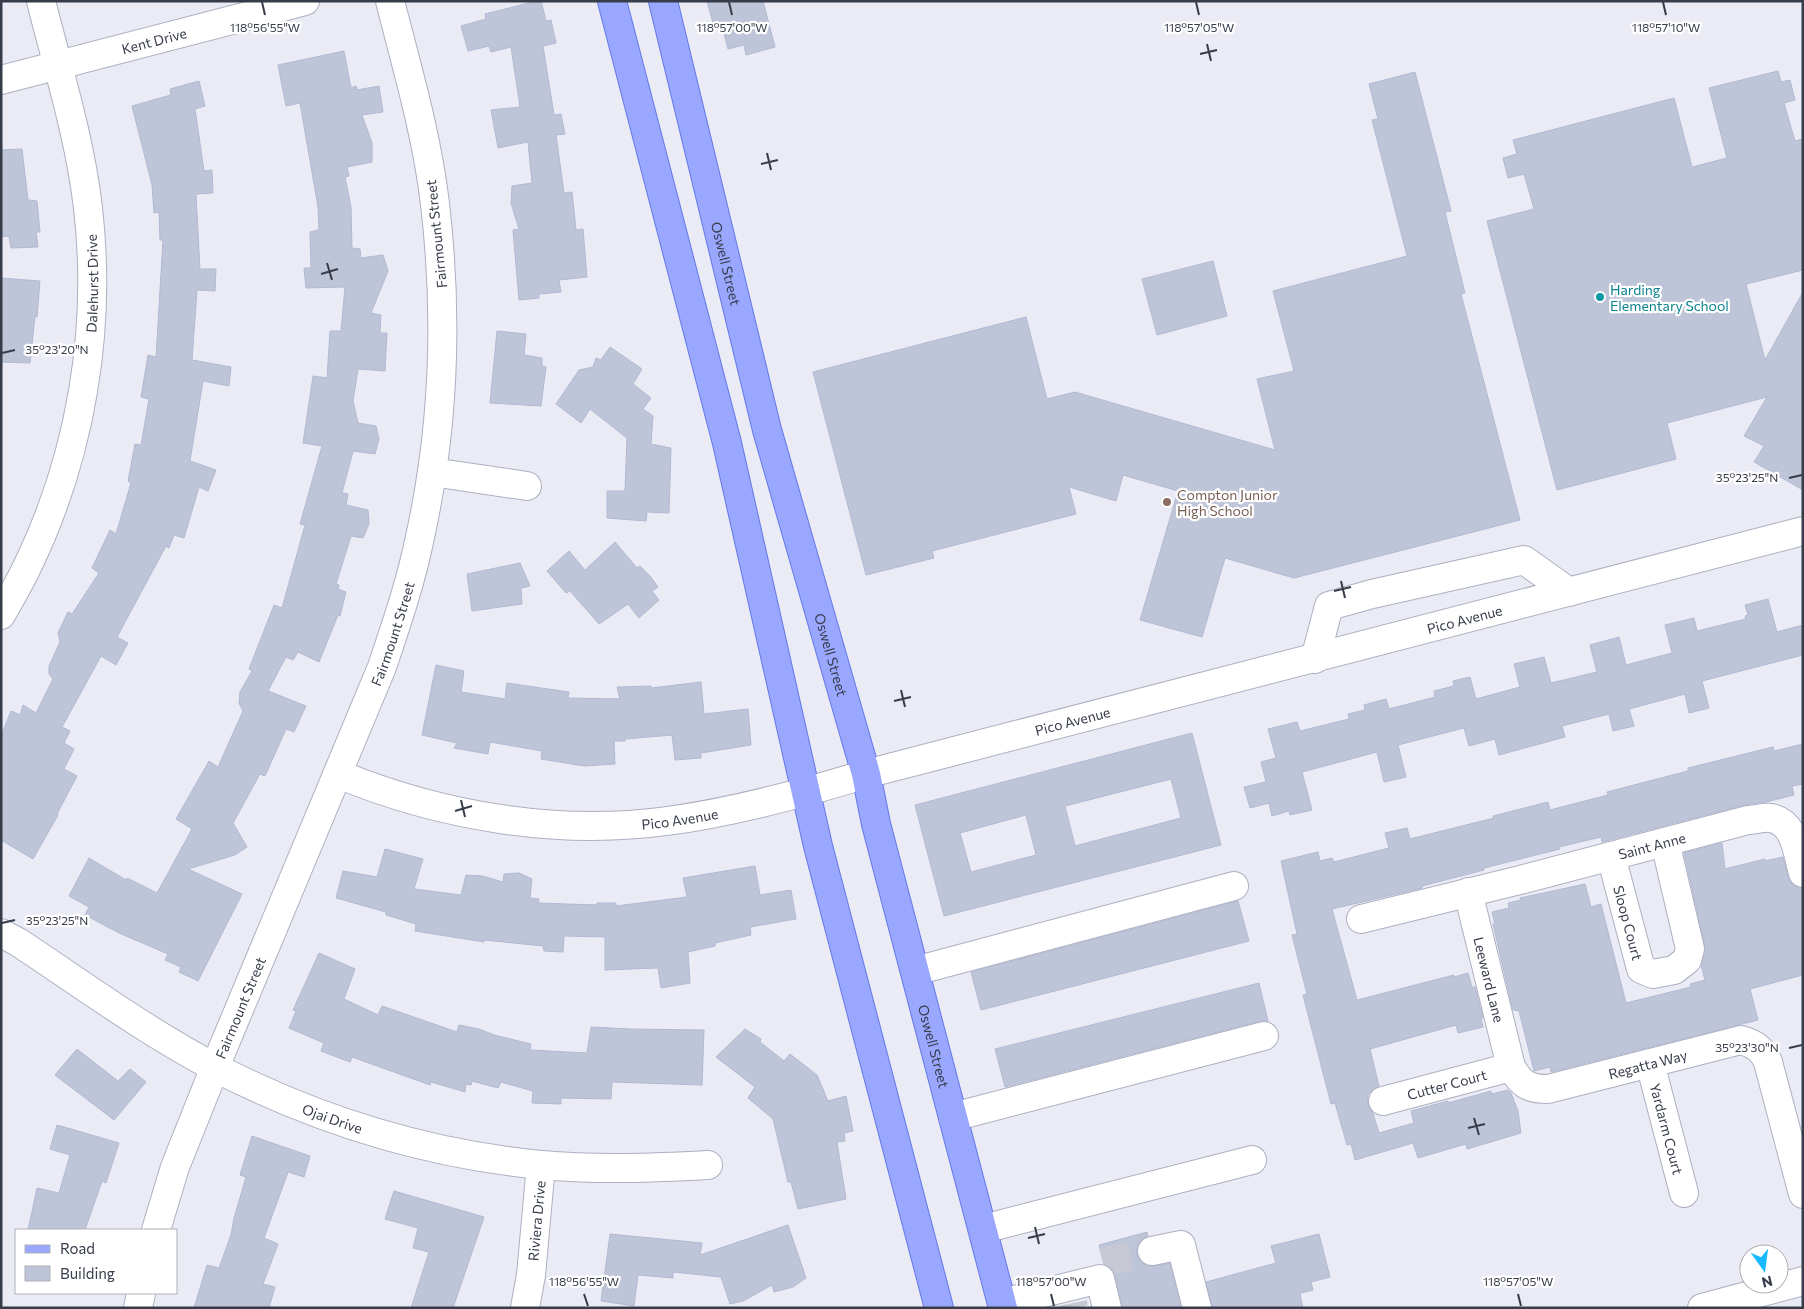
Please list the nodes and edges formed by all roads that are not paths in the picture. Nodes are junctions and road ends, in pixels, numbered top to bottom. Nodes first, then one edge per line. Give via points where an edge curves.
1 (41, 1) edge
2 (305, 1) edge
3 (390, 1) edge
4 (612, 1) edge
5 (663, 1) edge
6 (57, 65) junction
7 (1, 80) edge
8 (432, 472) junction
9 (527, 486) dead end
10 (1803, 531) edge
11 (1569, 592) junction
12 (1, 615) edge
13 (1315, 659) junction
14 (338, 774) junction
15 (866, 774) junction
16 (807, 792) junction
17 (1665, 842) junction
18 (1610, 856) junction
19 (1803, 873) edge
20 (1234, 886) dead end
21 (1468, 892) junction
22 (1361, 919) dead end
23 (1, 933) edge
24 (915, 971) junction
25 (1264, 1036) dead end
26 (1650, 1063) junction
27 (215, 1067) junction
28 (1511, 1067) junction
29 (1383, 1100) dead end
30 (953, 1117) junction
31 (1797, 1148) edge
32 (1252, 1160) dead end
33 (541, 1165) junction
34 (708, 1165) dead end
35 (1684, 1193) dead end
36 (1803, 1194) edge
37 (156, 1229) edge
38 (983, 1229) junction
39 (1152, 1251) tunnel mouth
40 (1103, 1262) tunnel mouth
41 (1803, 1281) edge
42 (141, 1294) edge
43 (1071, 1295) junction
44 (1035, 1302) edge
45 (1003, 1305) edge
46 (138, 1308) edge
47 (525, 1308) edge
48 (939, 1308) edge
49 (1107, 1308) edge
50 (1197, 1308) edge
51 (1702, 1308) edge

1 - 6 street, Dalehurst Drive
2 - 6 street, Kent Drive
3 - 8 street, Fairmount Street via 420,120 435,202 442,287 443,354
4 - 16 main road via 727,443
5 - 15 main road, Oswell Street via 767,430
6 - 7 street, Kent Drive
6 - 12 street, Dalehurst Drive via 79,152 88,208 92,277 90,334 83,391 68,458 28,565
8 - 9 street
8 - 14 street, Fairmount Street via 420,538 403,603 382,668
10 - 11 street, Pico Avenue
11 - 13 street, Pico Avenue
11 - 13 street via 1524,560 1372,594 1329,606
13 - 15 street, Pico Avenue
14 - 16 street, Pico Avenue via 416,801 483,816 552,824 666,821
14 - 27 street, Fairmount Street
15 - 16 street, Pico Avenue
15 - 24 main road, Oswell Street
16 - 48 main road via 818,846
17 - 18 street, Saint Anne
17 - 18 street, Sloop Court via 1690,949 1686,960 1674,970 1653,974 1641,969
17 - 19 street, Saint Anne via 1748,820 1770,818 1781,822 1792,832
18 - 21 street, Saint Anne
20 - 24 street
21 - 22 street, Saint Anne
21 - 28 street, Leeward Lane
23 - 27 street, Ojai Drive via 162,1037
24 - 30 main road, Oswell Street
25 - 30 street
26 - 28 street, Regatta Way via 1548,1090 1524,1084
26 - 31 street, Regatta Way via 1741,1040 1754,1044 1768,1062
26 - 35 street, Yardarm Court
27 - 33 street, Ojai Drive via 262,1091 333,1119 406,1141 481,1157
27 - 37 street, Fairmount Street via 175,1167
28 - 29 street, Cutter Court
30 - 38 main road, Oswell Street
31 - 36 street, Regatta Way
32 - 38 street
33 - 34 street, Ojai Drive via 626,1169
33 - 47 street, Riviera Drive
38 - 45 main road, Oswell Street
39 - 50 street via 1181,1244
40 - 43 street via 1093,1265
41 - 51 street
42 - 46 street
43 - 44 street
43 - 49 street via 1100,1279
44 - 45 street

